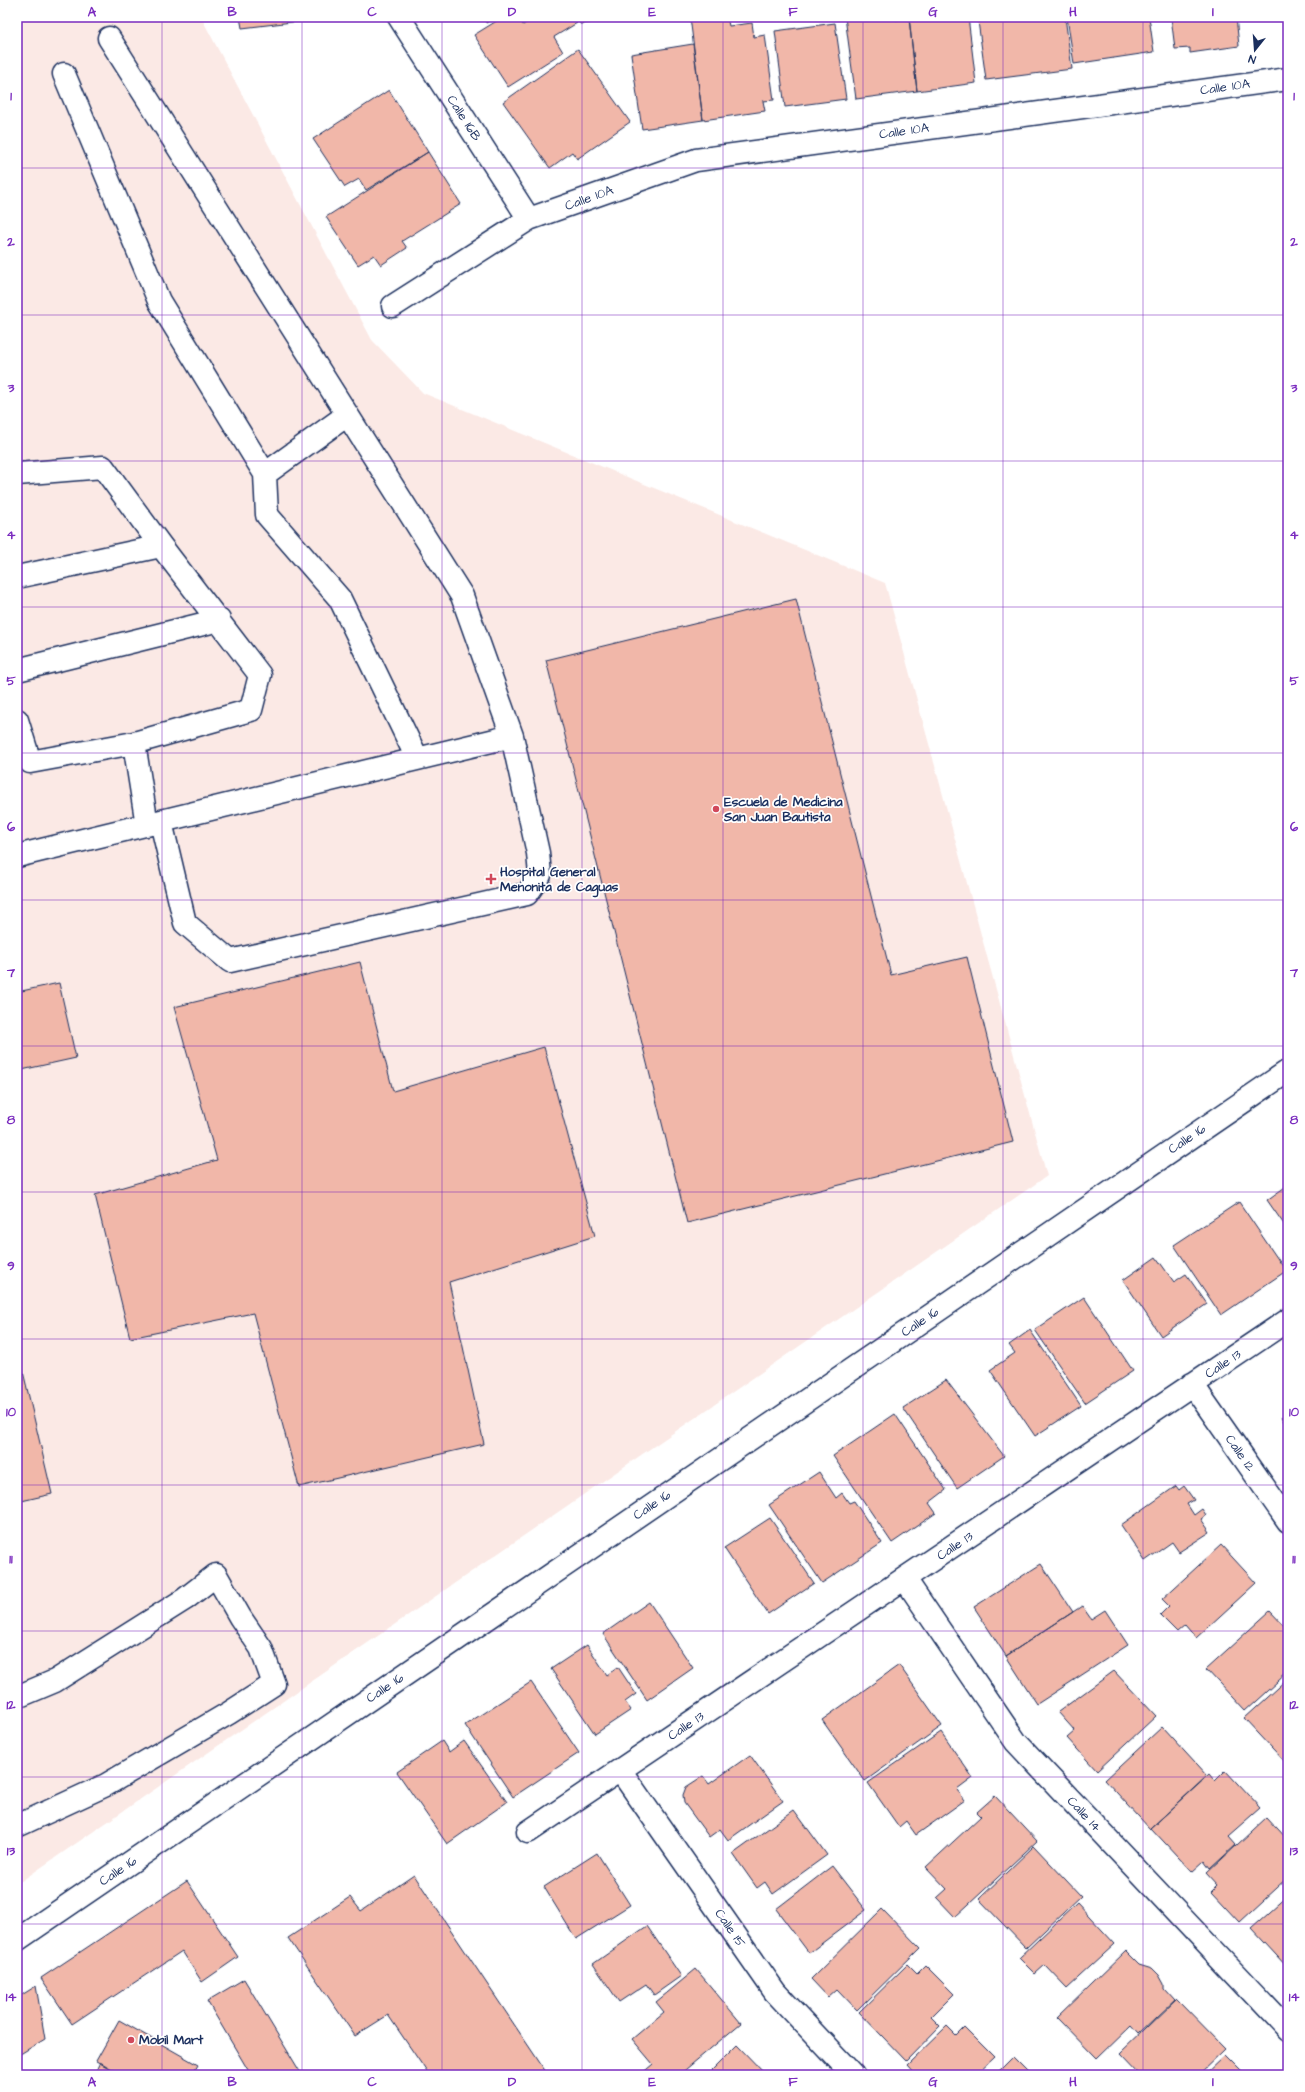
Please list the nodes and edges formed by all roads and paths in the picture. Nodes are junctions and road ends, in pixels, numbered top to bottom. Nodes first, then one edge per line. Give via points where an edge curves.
1 (399, 17) edge
2 (109, 38) dead end
3 (64, 74) dead end
4 (1288, 78) edge
5 (530, 219) junction
6 (393, 306) dead end
7 (347, 415) junction
8 (17, 474) edge
9 (265, 474) junction
10 (161, 546) junction
11 (17, 577) edge
12 (219, 620) junction
13 (17, 670) edge
14 (17, 720) edge
15 (512, 736) junction
16 (134, 743) junction
17 (417, 758) junction
18 (154, 824) junction
19 (17, 856) edge
20 (1288, 1071) edge
21 (1288, 1320) edge
22 (1192, 1384) junction
23 (1288, 1521) edge
24 (905, 1580) junction
25 (17, 1698) edge
26 (620, 1770) junction
27 (17, 1826) edge
28 (528, 1832) dead end
29 (17, 1940) edge
30 (1288, 2030) edge
31 (853, 2075) edge

1 - 5 street, Calle 16B
2 - 7 street
3 - 9 street via 159,301
4 - 5 street, Calle 10A via 696,160
5 - 6 street, Calle 10A
7 - 9 street
7 - 15 street via 462,596
8 - 10 street via 104,467
9 - 17 street via 267,515 340,599
10 - 11 street
10 - 12 street
12 - 13 street
12 - 16 street via 260,674 251,710
14 - 16 street via 30,762
15 - 17 street
15 - 18 street via 538,853 540,875 526,894 230,961 185,923
16 - 18 street
17 - 18 street
18 - 19 street
20 - 29 street, Calle 16
21 - 22 street, Calle 13
22 - 23 street, Calle 12
22 - 24 street, Calle 13
24 - 26 street, Calle 13
24 - 30 street, Calle 14 via 1016,1742
25 - 27 street via 55,1681 185,1599 216,1575 261,1648 274,1684 106,1786
26 - 28 street, Calle 13
26 - 31 street, Calle 15 via 775,1992

